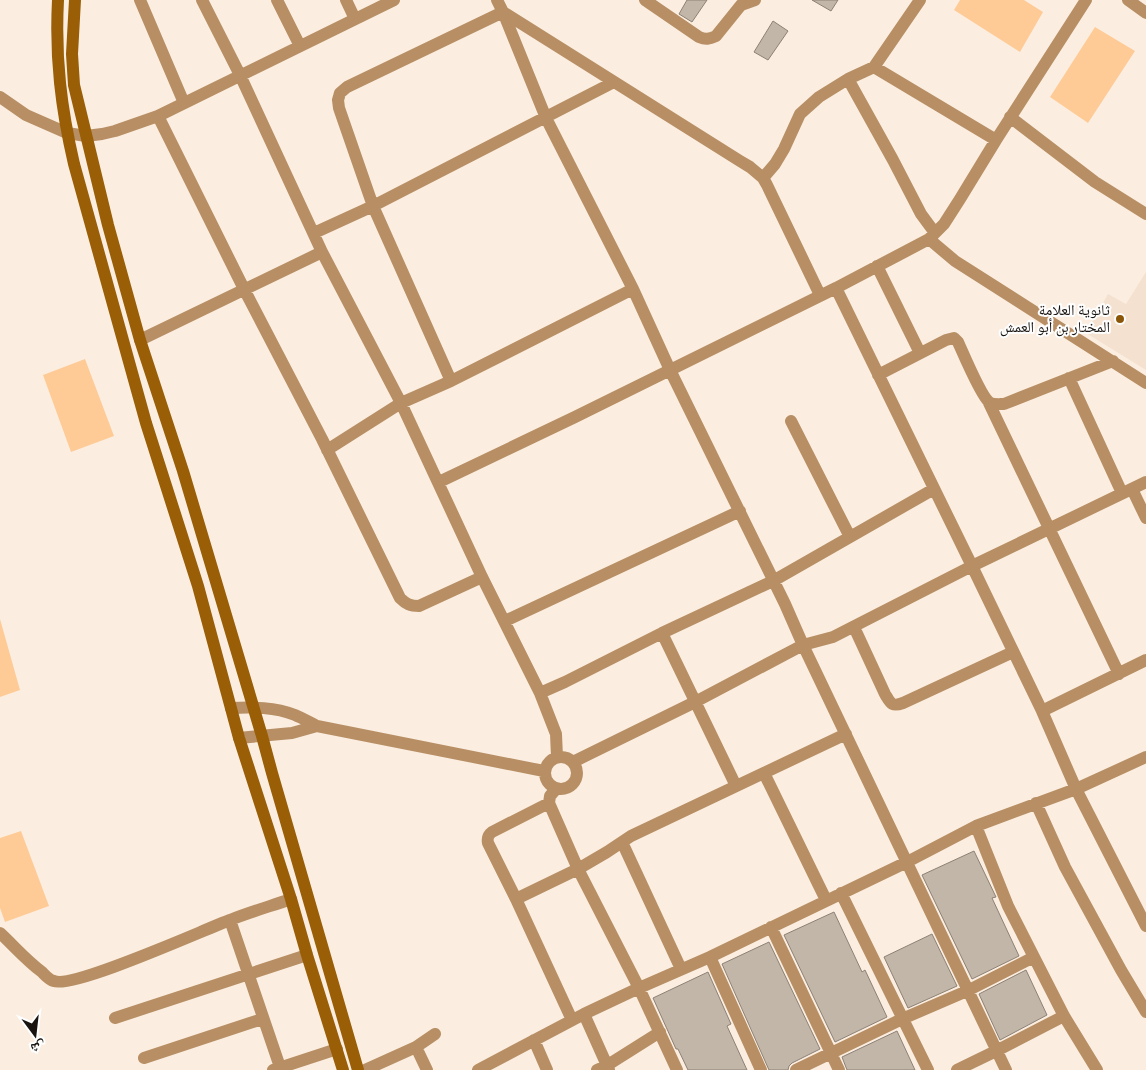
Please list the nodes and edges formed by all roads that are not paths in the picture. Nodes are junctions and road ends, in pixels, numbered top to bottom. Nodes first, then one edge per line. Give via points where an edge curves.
1 (58, 0) edge
2 (140, 0) edge
3 (202, 0) edge
4 (276, 0) edge
5 (346, 0) edge
6 (394, 0) edge
7 (497, 0) edge
8 (645, 0) edge
9 (755, 0) edge
10 (920, 0) edge
11 (1086, 0) edge
12 (1128, 0) edge
13 (77, 1) edge
14 (503, 12) junction
15 (1146, 13) edge
16 (355, 19) junction
17 (300, 46) junction
18 (874, 67) junction
19 (240, 75) junction
20 (848, 79) junction
21 (614, 82) junction
22 (0, 97) edge
23 (184, 103) junction
24 (158, 116) junction
25 (1010, 117) junction
26 (546, 118) junction
27 (66, 134) junction
28 (86, 136) junction
29 (996, 140) junction
30 (763, 178) junction
31 (373, 206) junction
32 (1146, 214) edge
33 (314, 233) junction
34 (932, 236) junction
35 (322, 252) junction
36 (877, 266) junction
37 (836, 288) junction
38 (633, 289) junction
39 (244, 290) junction
40 (820, 295) junction
41 (140, 340) junction
42 (920, 353) junction
43 (1113, 361) junction
44 (670, 370) junction
45 (878, 374) junction
46 (1069, 378) junction
47 (451, 381) junction
48 (1146, 383) edge
49 (988, 401) junction
50 (401, 403) junction
51 (792, 421) dead end
52 (327, 450) junction
53 (438, 482) junction
54 (1146, 482) edge
55 (934, 489) junction
56 (1127, 491) junction
57 (740, 511) junction
58 (1146, 518) edge
59 (1048, 529) junction
60 (850, 537) junction
61 (972, 566) junction
62 (482, 577) junction
63 (773, 581) junction
64 (505, 621) junction
65 (854, 627) junction
66 (662, 633) junction
67 (803, 645) junction
68 (1013, 652) junction
69 (1146, 660) edge
70 (1119, 674) junction
71 (540, 692) junction
72 (695, 702) junction
73 (253, 707) junction
74 (231, 708) junction
75 (1042, 711) junction
76 (317, 726) junction
77 (846, 734) junction
78 (262, 736) junction
79 (239, 738) junction
80 (557, 757) junction
81 (1146, 757) edge
82 (573, 762) junction
83 (544, 771) junction
84 (764, 773) junction
85 (736, 786) junction
86 (556, 789) junction
87 (1076, 789) junction
88 (549, 803) junction
89 (1036, 803) junction
90 (976, 826) junction
91 (622, 842) junction
92 (907, 862) junction
93 (578, 869) junction
94 (840, 893) junction
95 (516, 898) junction
96 (291, 899) junction
97 (826, 900) junction
98 (1142, 911) edge
99 (230, 920) junction
100 (1146, 926) edge
101 (770, 927) junction
102 (0, 933) edge
103 (307, 955) junction
104 (710, 957) junction
105 (1034, 957) junction
106 (681, 969) junction
107 (248, 974) junction
108 (639, 988) junction
109 (967, 991) junction
110 (1146, 1012) edge
111 (584, 1014) junction
112 (1064, 1016) junction
113 (115, 1018) dead end
114 (262, 1019) junction
115 (902, 1019) junction
116 (572, 1020) junction
117 (660, 1032) junction
118 (435, 1034) dead end
119 (534, 1040) junction
120 (416, 1047) junction
121 (337, 1049) junction
122 (996, 1051) junction
123 (831, 1054) junction
124 (144, 1058) dead end
125 (604, 1068) edge
126 (278, 1069) edge
127 (343, 1070) edge
128 (358, 1070) edge
129 (366, 1070) edge
130 (427, 1070) edge
131 (478, 1070) edge
132 (547, 1070) edge
133 (677, 1070) edge
134 (761, 1070) edge
135 (796, 1070) edge
136 (840, 1070) edge
137 (928, 1070) edge
138 (958, 1070) edge
139 (1006, 1070) edge
140 (1096, 1070) edge

1 - 27 main road via 58,75
2 - 23 street
3 - 19 street
4 - 17 street
5 - 16 street
6 - 16 street
7 - 14 street
8 - 9 street via 705,39 716,36 741,6
10 - 18 street
11 - 25 street
12 - 15 street
13 - 28 main road via 72,54 74,86
14 - 21 street
14 - 26 street
14 - 31 street via 340,93 338,100 342,119
16 - 17 street
17 - 19 street
18 - 20 street
18 - 29 street
19 - 23 street
19 - 33 street
20 - 30 street via 800,114 784,149
20 - 34 street
21 - 26 street
21 - 30 street via 740,160
22 - 27 street via 26,115
23 - 24 street
24 - 28 street via 115,131
24 - 39 street
25 - 29 street
25 - 32 street via 1095,182
26 - 31 street
26 - 38 street
27 - 28 street
27 - 74 main road via 146,423 198,586
28 - 41 main road
29 - 34 street via 944,224
30 - 40 street
31 - 33 street
31 - 47 street
33 - 35 street
34 - 36 street
34 - 43 street via 955,261
35 - 39 street
35 - 50 street
36 - 37 street
36 - 42 street
37 - 40 street
37 - 45 street
38 - 44 street
38 - 47 street
39 - 41 street
39 - 52 street
40 - 44 street
41 - 73 main road via 183,471
42 - 45 street
42 - 49 street via 954,338
43 - 46 street
43 - 48 street
44 - 53 street
44 - 57 street
45 - 55 street
46 - 49 street via 1004,404
46 - 56 street
47 - 50 street
49 - 59 street
50 - 52 street
50 - 53 street
51 - 60 street
52 - 62 street via 405,603 419,606
53 - 62 street
54 - 56 street
55 - 60 street
55 - 61 street
56 - 58 street
56 - 59 street
57 - 63 street
57 - 64 street
59 - 61 street
59 - 70 street
60 - 63 street
61 - 65 street
61 - 68 street
62 - 64 street
63 - 66 street
63 - 67 street
64 - 71 street
65 - 67 street
65 - 68 street via 893,705
66 - 71 street
66 - 72 street
67 - 72 street
67 - 77 street
68 - 75 street
69 - 70 street
70 - 75 street
71 - 80 street via 556,734
72 - 82 street
72 - 85 street
73 - 74 street
73 - 76 street via 294,714
73 - 78 main road
74 - 79 main road
75 - 87 street
76 - 78 street
76 - 83 street
77 - 84 street
77 - 92 street
78 - 79 street
78 - 128 main road
79 - 96 main road
80 - 82 street via 566,757
80 - 83 street via 551,759
81 - 87 street
82 - 86 street via 577,778 572,785
83 - 86 street via 549,785
84 - 85 street
84 - 97 street
85 - 91 street
86 - 88 street
87 - 89 street
87 - 98 street
88 - 93 street
88 - 95 street via 489,834 488,843
89 - 90 street
89 - 110 street via 1065,867
90 - 92 street
90 - 105 street via 1008,906
91 - 93 street
91 - 106 street
92 - 94 street
92 - 109 street
93 - 95 street
93 - 108 street
94 - 97 street
94 - 115 street
95 - 116 street
96 - 99 street
96 - 103 main road
97 - 101 street
98 - 100 street
99 - 102 street via 107,969 60,982 34,966
99 - 107 street
101 - 104 street
101 - 123 street
103 - 107 street
103 - 121 main road
104 - 106 street
104 - 134 street
105 - 109 street
105 - 112 street
106 - 108 street
107 - 113 street
107 - 114 street
108 - 111 street
108 - 117 street
109 - 115 street
109 - 122 street
111 - 116 street
111 - 125 street
112 - 122 street
112 - 140 street
114 - 124 street
114 - 126 street
115 - 123 street
115 - 137 street
116 - 119 street
117 - 125 street
117 - 133 street
118 - 120 street
119 - 131 street
119 - 132 street
120 - 129 street
120 - 130 street
121 - 126 street
121 - 127 main road
122 - 138 street
122 - 139 street
123 - 135 street
123 - 136 street

